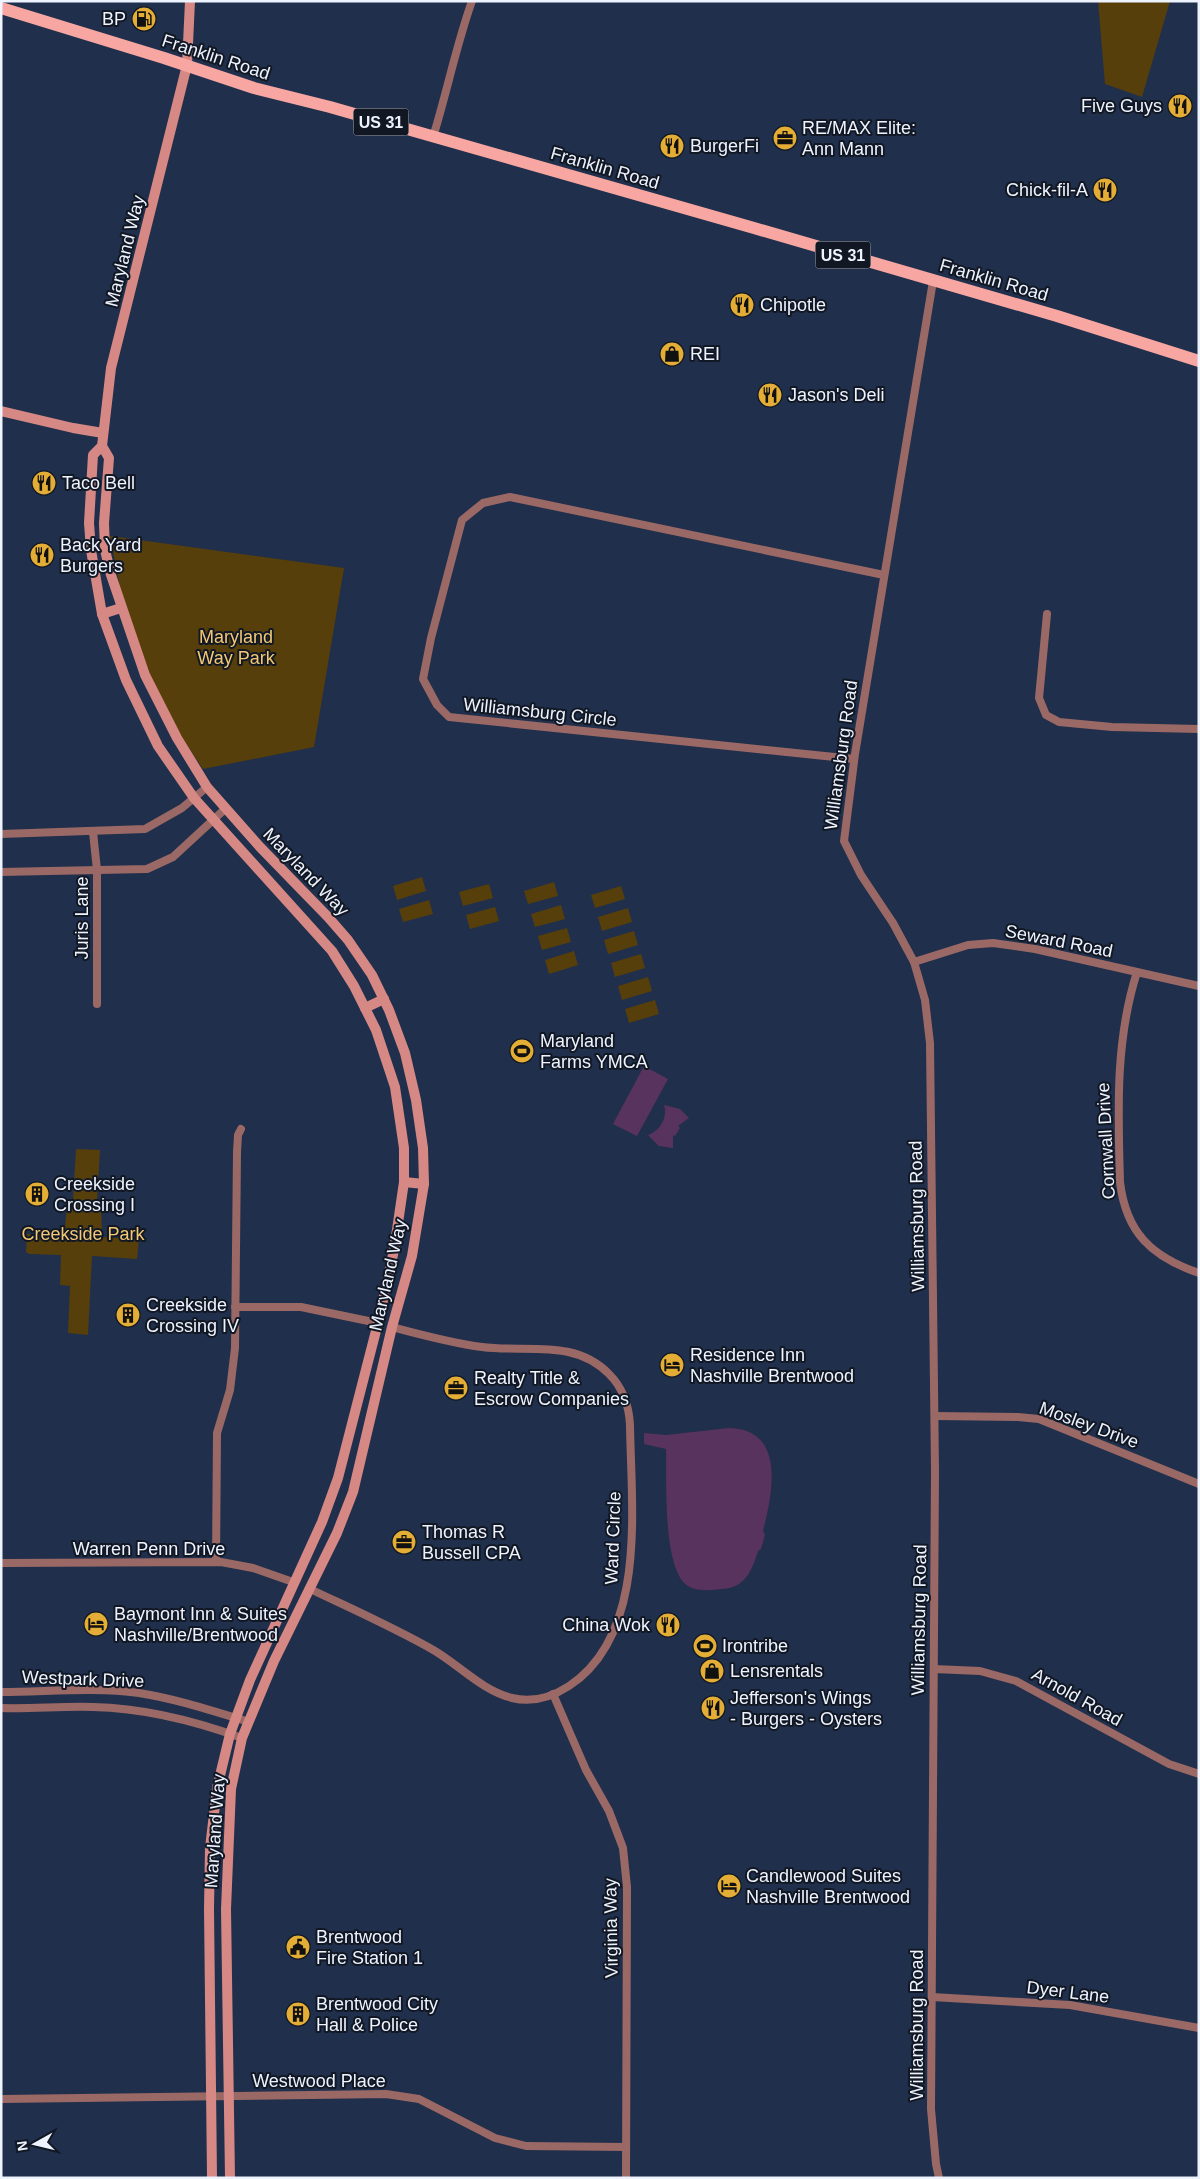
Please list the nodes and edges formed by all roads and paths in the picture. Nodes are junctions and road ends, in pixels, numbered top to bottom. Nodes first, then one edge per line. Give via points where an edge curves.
1 (190, 1) edge
2 (472, 1) edge
3 (1, 8) edge
4 (187, 65) junction
5 (433, 137) junction
6 (933, 281) junction
7 (1199, 361) edge
8 (1, 411) edge
9 (103, 433) junction
10 (102, 446) junction
11 (884, 575) junction
12 (121, 608) junction
13 (102, 614) junction
14 (1047, 614) dead end
15 (1199, 729) edge
16 (854, 759) junction
17 (208, 787) junction
18 (194, 798) junction
19 (226, 810) junction
20 (213, 821) junction
21 (93, 832) junction
22 (1, 834) edge
23 (97, 870) junction
24 (1, 872) edge
25 (337, 927) junction
26 (322, 939) junction
27 (914, 962) junction
28 (1137, 972) junction
29 (1199, 986) edge
30 (384, 999) junction
31 (97, 1004) dead end
32 (365, 1008) junction
33 (241, 1129) dead end
34 (404, 1182) junction
35 (424, 1184) junction
36 (1199, 1272) edge
37 (235, 1307) junction
38 (378, 1324) junction
39 (392, 1327) junction
40 (935, 1416) junction
41 (1199, 1484) edge
42 (216, 1562) junction
43 (1, 1563) edge
44 (293, 1582) junction
45 (310, 1589) junction
46 (934, 1669) junction
47 (1, 1692) edge
48 (553, 1694) junction
49 (1, 1708) edge
50 (237, 1718) junction
51 (249, 1722) junction
52 (230, 1734) junction
53 (242, 1738) junction
54 (1199, 1774) edge
55 (210, 1939) junction
56 (227, 1954) junction
57 (932, 1997) junction
58 (1199, 2028) edge
59 (212, 2096) junction
60 (229, 2096) junction
61 (1, 2099) edge
62 (626, 2147) junction
63 (212, 2178) edge
64 (230, 2178) edge
65 (626, 2178) edge
66 (939, 2178) edge

1 - 4 main road, Maryland Way
2 - 5 street via 457,43 454,67
3 - 4 main road, Franklin Road / US 31
4 - 5 main road, Franklin Road / US 31 via 254,88
4 - 9 main road, Maryland Way via 111,368
5 - 6 main road, Franklin Road / US 31
6 - 7 main road, Franklin Road / US 31
6 - 11 street, Williamsburg Road
8 - 9 main road
9 - 10 main road, Maryland Way
10 - 12 main road, Maryland Way via 109,458 105,550
10 - 13 main road, Maryland Way via 93,455 90,522 91,550
11 - 16 street, Williamsburg Road
11 - 16 street, Williamsburg Circle via 510,497 483,503 462,520 423,679 437,705 449,717
12 - 13 main road
12 - 17 main road, Maryland Way via 145,676 177,738
13 - 18 main road, Maryland Way via 126,680 158,746
14 - 15 street via 1039,698 1046,715 1058,722 1112,727
16 - 27 street, Williamsburg Road via 844,841
17 - 18 street
17 - 19 main road, Maryland Way
18 - 20 main road, Maryland Way
18 - 21 street via 146,829
19 - 20 street
19 - 25 main road, Maryland Way
20 - 23 street via 173,857 147,868
20 - 26 main road, Maryland Way
21 - 22 street
21 - 23 street, Juris Lane
23 - 24 street
23 - 31 street, Juris Lane
25 - 26 main road
25 - 30 main road, Maryland Way via 372,975
26 - 32 main road, Maryland Way
27 - 28 street, Seward Road via 968,945 993,943
27 - 40 street, Williamsburg Road via 930,1043
28 - 29 street, Seward Road
28 - 36 street, Cornwall Drive via 1125,1017 1118,1069 1122,1198 1136,1231 1153,1250 1170,1262
30 - 32 main road
30 - 35 main road, Maryland Way via 400,1037 411,1076 421,1132
32 - 34 main road, Maryland Way via 376,1030 395,1088 404,1148
33 - 37 street via 237,1152
34 - 35 main road
34 - 38 main road, Maryland Way
35 - 39 main road, Maryland Way via 412,1256
37 - 38 street via 301,1307
37 - 42 street via 230,1390 217,1433
38 - 39 main road
38 - 44 main road, Maryland Way via 338,1478 322,1522
39 - 45 main road, Maryland Way via 352,1492 337,1534
39 - 48 street, Ward Circle via 482,1347 571,1352 589,1358 604,1369 623,1394 629,1416 630,1453 630,1563 625,1600 610,1638 598,1657 578,1679
40 - 41 street, Mosley Drive via 1039,1419
40 - 46 street, Williamsburg Road
42 - 43 street, Warren Penn Drive
42 - 44 street, Warren Penn Drive via 253,1568
44 - 45 main road
44 - 50 main road, Maryland Way via 256,1664
45 - 48 street, Ward Circle via 434,1651 494,1692 523,1700
45 - 51 main road, Maryland Way via 274,1661
46 - 54 street, Arnold Road via 980,1671 1016,1681 1170,1764
46 - 57 street, Williamsburg Road
47 - 50 street, Westpark Drive via 138,1693 197,1705
48 - 62 street, Virginia Way via 586,1770 609,1811 623,1848 627,1887
49 - 52 street, Westpark Drive via 94,1707 136,1711 193,1722
50 - 51 street, Westpark Drive
50 - 52 main road, Maryland Way
51 - 53 main road, Maryland Way
52 - 53 street, Westpark Drive
52 - 55 main road, Maryland Way via 217,1788 210,1848
53 - 56 main road, Maryland Way via 231,1789
55 - 56 main road
55 - 59 main road, Maryland Way
56 - 60 main road, Maryland Way
57 - 58 street, Dyer Lane via 1070,2005
57 - 66 street, Williamsburg Road via 931,2109
59 - 60 street, Westwood Place
59 - 61 street, Westwood Place
59 - 63 main road, Maryland Way
60 - 62 street, Westwood Place via 386,2094 419,2099 495,2138 526,2146
60 - 64 main road, Maryland Way
62 - 65 street, Virginia Way

